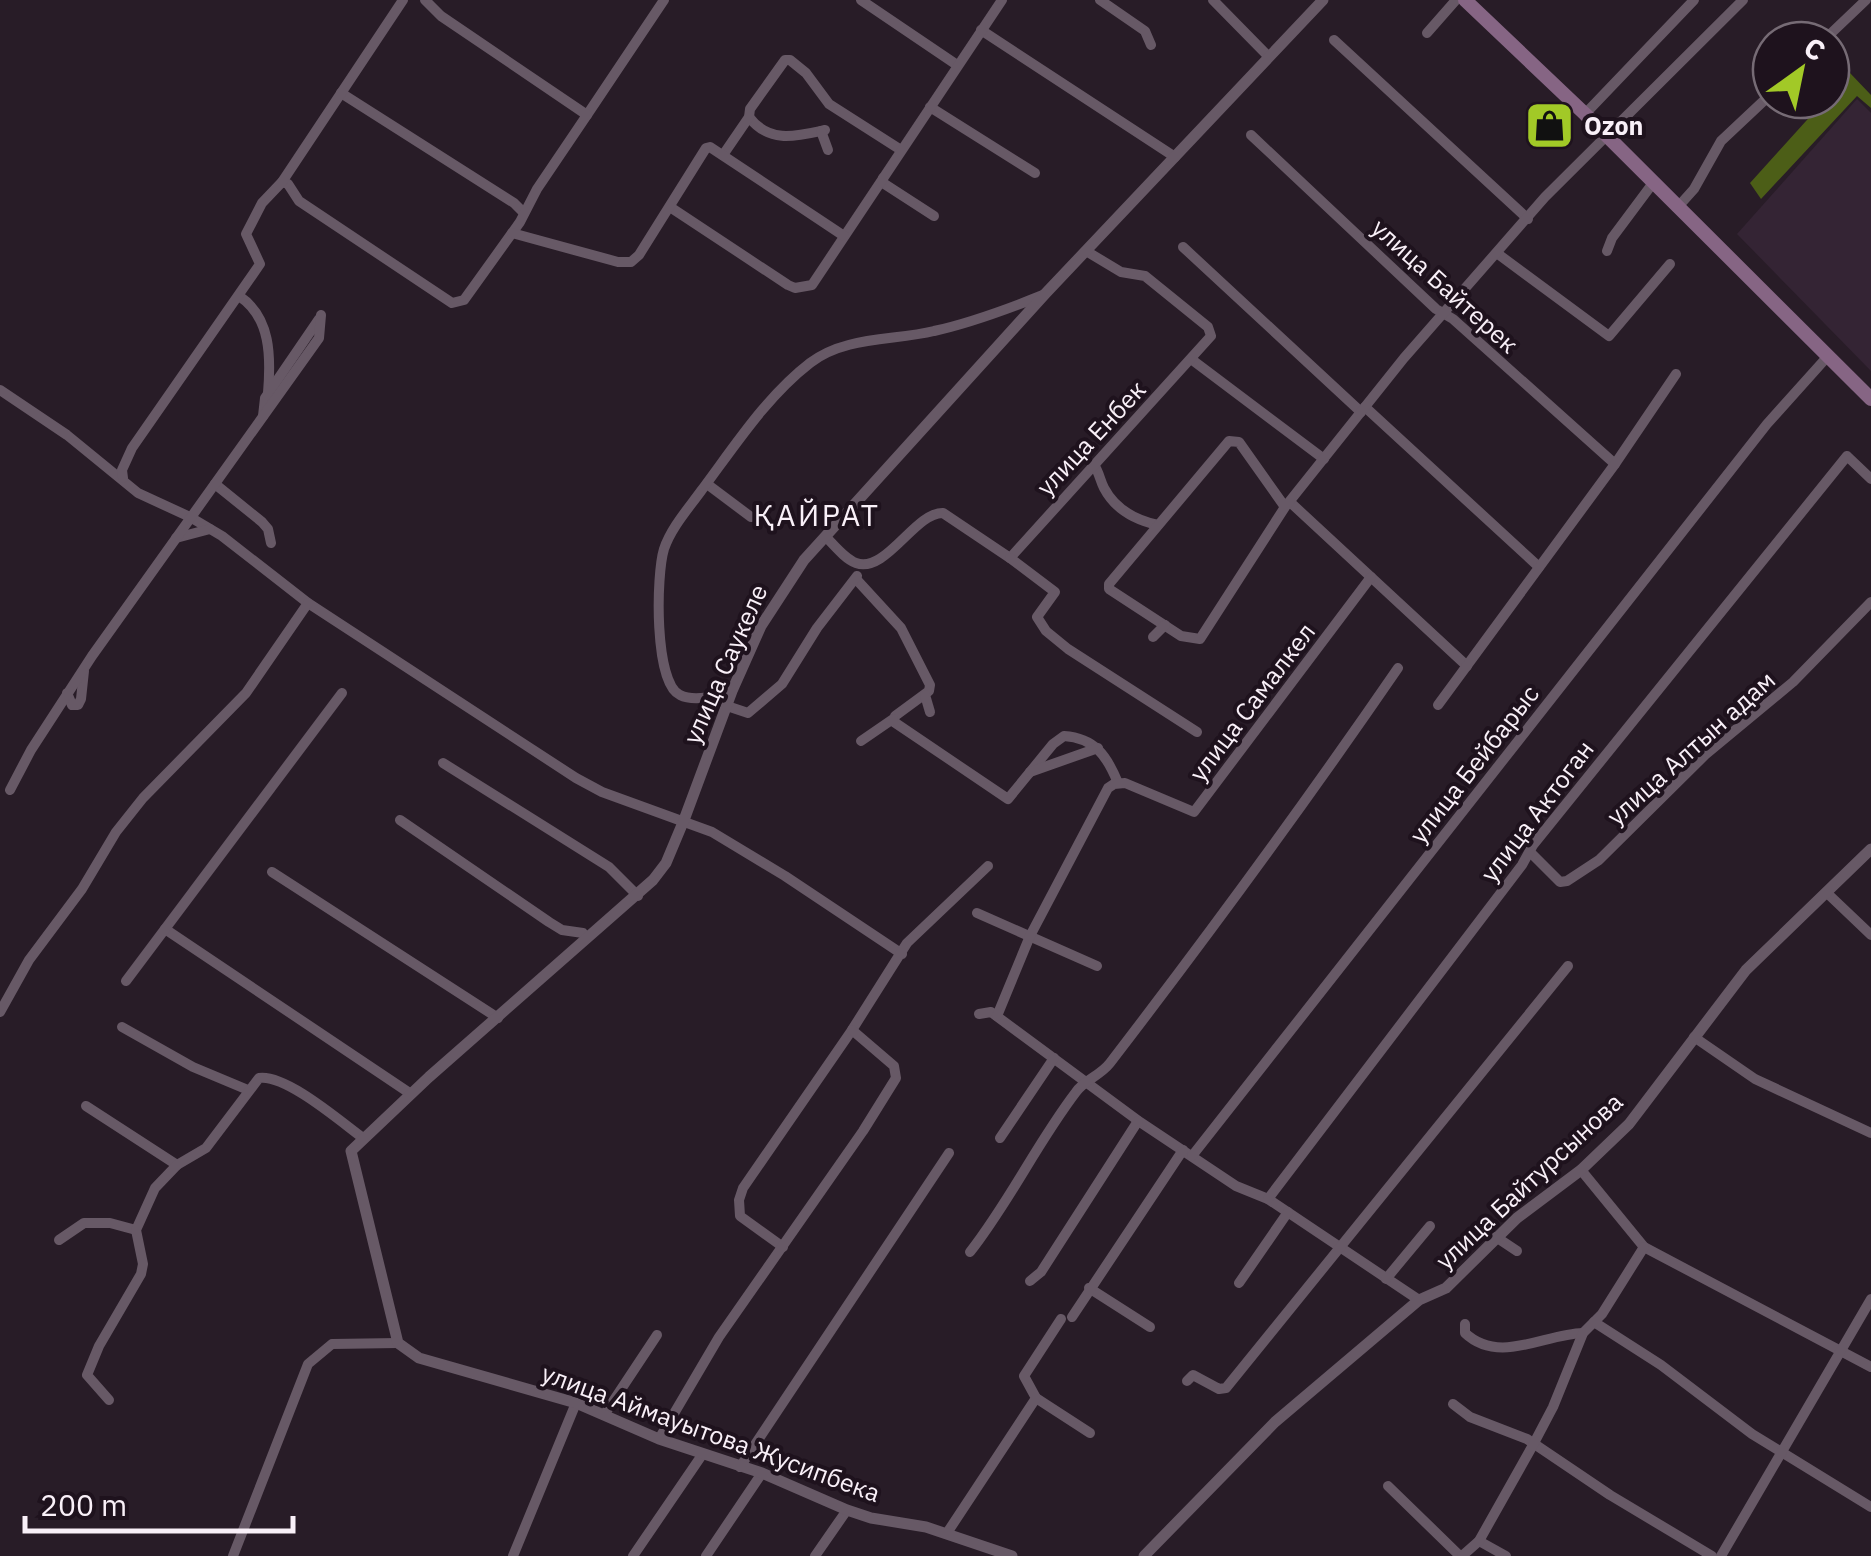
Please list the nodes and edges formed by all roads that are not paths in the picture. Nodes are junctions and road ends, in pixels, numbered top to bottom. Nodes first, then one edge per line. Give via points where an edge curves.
1 (403, 0) edge
2 (425, 0) edge
3 (664, 0) edge
4 (861, 0) edge
5 (1002, 0) edge
6 (1100, 0) edge
7 (1213, 0) edge
8 (1323, 0) edge
9 (1456, 0) edge
10 (1465, 0) edge
11 (1694, 0) edge
12 (1743, 0) edge
13 (1866, 0) edge
14 (1845, 20) edge
15 (981, 30) junction
16 (1427, 33) dead end
17 (1334, 40) dead end
18 (1151, 44) dead end
19 (1269, 57) junction
20 (958, 65) junction
21 (341, 92) junction
22 (930, 107) junction
23 (1751, 113) edge
24 (1585, 114) junction
25 (587, 116) junction
26 (749, 117) junction
27 (1251, 135) dead end
28 (1607, 136) junction
29 (828, 150) dead end
30 (902, 150) junction
31 (723, 155) junction
32 (1175, 156) junction
33 (1035, 173) dead end
34 (883, 178) junction
35 (282, 182) junction
36 (1653, 183) junction
37 (670, 207) junction
38 (1677, 208) junction
39 (934, 216) dead end
40 (522, 217) junction
41 (1528, 219) junction
42 (512, 232) junction
43 (525, 235) junction
44 (844, 236) junction
45 (1183, 247) dead end
46 (1086, 251) junction
47 (1607, 252) dead end
48 (1498, 254) junction
49 (1670, 264) dead end
50 (1046, 294) junction
51 (238, 296) junction
52 (1442, 314) junction
53 (1828, 356) junction
54 (1191, 359) junction
55 (1676, 374) dead end
56 (0, 390) edge
57 (268, 394) junction
58 (1871, 399) edge
59 (1363, 410) junction
60 (264, 418) junction
61 (1324, 459) junction
62 (1615, 464) junction
63 (1094, 465) junction
64 (123, 478) junction
65 (1871, 479) edge
66 (215, 484) junction
67 (706, 484) junction
68 (1288, 505) junction
69 (190, 516) junction
70 (750, 517) dead end
71 (1158, 525) junction
72 (210, 529) junction
73 (826, 537) junction
74 (175, 538) junction
75 (271, 543) dead end
76 (1010, 558) junction
77 (858, 564) junction
78 (1539, 567) junction
79 (1370, 577) junction
80 (856, 580) junction
81 (1871, 602) edge
82 (308, 603) junction
83 (1164, 625) junction
84 (1153, 637) dead end
85 (1468, 666) junction
86 (1398, 668) dead end
87 (732, 691) junction
88 (342, 693) dead end
89 (925, 695) junction
90 (1438, 705) dead end
91 (727, 706) junction
92 (930, 712) dead end
93 (893, 719) junction
94 (1197, 732) dead end
95 (861, 741) dead end
96 (1098, 748) junction
97 (443, 763) dead end
98 (1030, 772) junction
99 (1118, 783) junction
100 (10, 790) dead end
101 (400, 820) dead end
102 (684, 820) junction
103 (1871, 849) edge
104 (1530, 852) junction
105 (988, 866) dead end
106 (272, 872) dead end
107 (1827, 893) junction
108 (638, 896) junction
109 (976, 913) dead end
110 (165, 929) junction
111 (1871, 935) edge
112 (1030, 936) junction
113 (588, 938) junction
114 (902, 954) junction
115 (1097, 966) dead end
116 (1568, 966) dead end
117 (126, 981) dead end
118 (0, 1012) edge
119 (979, 1014) dead end
120 (997, 1016) junction
121 (498, 1018) junction
122 (122, 1027) dead end
123 (852, 1030) junction
124 (1694, 1036) junction
125 (1054, 1058) junction
126 (1087, 1083) junction
127 (248, 1090) junction
128 (411, 1094) junction
129 (86, 1106) dead end
130 (1138, 1121) junction
131 (1871, 1133) edge
132 (363, 1138) junction
133 (1000, 1138) dead end
134 (950, 1153) dead end
135 (1187, 1153) junction
136 (177, 1165) junction
137 (1581, 1170) junction
138 (1268, 1199) junction
139 (1288, 1212) junction
140 (1430, 1226) dead end
141 (136, 1230) junction
142 (1496, 1237) junction
143 (59, 1240) dead end
144 (1644, 1246) junction
145 (784, 1247) junction
146 (1341, 1247) junction
147 (1517, 1251) dead end
148 (970, 1252) dead end
149 (1386, 1279) junction
150 (1030, 1281) dead end
151 (1239, 1283) dead end
152 (1089, 1288) junction
153 (1871, 1299) edge
154 (1419, 1300) junction
155 (1594, 1322) junction
156 (1465, 1324) dead end
157 (1150, 1327) dead end
158 (1584, 1332) junction
159 (657, 1335) dead end
160 (398, 1343) junction
161 (1839, 1352) junction
162 (1871, 1368) edge
163 (1188, 1381) dead end
164 (1036, 1398) junction
165 (109, 1400) dead end
166 (576, 1403) junction
167 (1453, 1404) dead end
168 (604, 1415) junction
169 (1090, 1433) dead end
170 (660, 1440) junction
171 (1533, 1445) junction
172 (1782, 1453) junction
173 (702, 1455) junction
174 (740, 1466) junction
175 (762, 1473) junction
176 (1388, 1486) dead end
177 (1871, 1507) edge
178 (847, 1510) junction
179 (947, 1534) junction
180 (1478, 1541) junction
181 (232, 1556) edge
182 (513, 1556) edge
183 (634, 1556) edge
184 (706, 1556) edge
185 (815, 1556) edge
186 (1012, 1556) edge
187 (1144, 1556) edge
188 (1461, 1556) edge
189 (1506, 1556) edge
190 (1712, 1556) edge
191 (1722, 1556) edge

1 - 21 street
2 - 25 street
3 - 25 street
4 - 20 street
5 - 15 street
6 - 18 street via 1145,31
7 - 19 street
8 - 19 street, улица Саукеле
9 - 16 street
10 - 24 main road
11 - 24 street
12 - 28 street
13 - 14 street
15 - 20 street
15 - 32 street
17 - 41 street
19 - 32 street, улица Саукеле
20 - 22 street
21 - 35 street
21 - 40 street via 514,203
22 - 30 street
22 - 33 street
23 - 38 street via 1721,141
24 - 28 main road
25 - 40 street
26 - 29 street via 768,134 786,138 823,131
26 - 30 street via 790,60 829,104
26 - 31 street
27 - 52 street, улица Байтерек
28 - 36 main road
28 - 41 street
30 - 34 street
31 - 37 street via 706,148
31 - 44 street
32 - 46 street, улица Саукеле
34 - 39 street
34 - 44 street
35 - 42 street via 299,201 452,303 464,300
35 - 51 street via 246,234 260,264
36 - 38 main road
36 - 47 street
37 - 43 street via 631,262
37 - 44 street via 795,288 812,285
38 - 53 main road
40 - 42 street
40 - 43 street
41 - 48 street
42 - 43 street
45 - 59 street
46 - 50 street, улица Саукеле
46 - 54 street via 1121,272 1145,276 1208,327 1211,336
48 - 49 street via 1609,336
48 - 52 street
50 - 67 street via 934,332 826,351 763,410
50 - 73 street, улица Саукеле
51 - 57 street via 265,327
51 - 64 street via 132,448
52 - 59 street
52 - 62 street, улица Байтерек
53 - 58 main road
53 - 135 street, улица Бейбарыс
54 - 61 street
54 - 63 street, улица Енбек
55 - 62 street
56 - 64 street
57 - 60 street
57 - 60 street via 320,317 319,338
59 - 61 street
59 - 78 street
60 - 66 street
61 - 68 street
62 - 78 street
63 - 71 street via 1117,506
63 - 76 street, улица Енбек
64 - 69 street via 138,493
65 - 104 street, улица Актоган via 1847,456
66 - 69 street
66 - 75 street via 262,522
67 - 70 street
67 - 87 street via 664,550 664,673 686,698
68 - 71 street via 1239,442 1229,441
68 - 79 street
68 - 83 street via 1200,638
69 - 72 street
69 - 74 street
71 - 83 street via 1108,586
72 - 74 street
72 - 82 street
73 - 77 street
73 - 87 street, улица Саукеле via 782,590
74 - 100 street via 67,693
76 - 77 street via 936,512 889,552
76 - 94 street via 1055,592 1037,618 1046,630
77 - 80 street
78 - 85 street
79 - 85 street
79 - 99 street, улица Самалкел via 1194,812
80 - 89 street via 901,628 930,685
80 - 91 street via 774,693 748,713
81 - 104 street, улица Алтын адам via 1793,682 1579,874 1560,882
82 - 102 street via 576,778
82 - 118 street via 246,693 116,832
83 - 84 street
85 - 90 street
86 - 126 street via 1146,1017
87 - 91 street, улица Саукеле
88 - 110 street
89 - 92 street
89 - 93 street
91 - 102 street, улица Саукеле
93 - 95 street
93 - 98 street via 1008,799
96 - 98 street
96 - 98 street via 1064,736
96 - 99 street
97 - 108 street via 609,866
99 - 112 street via 1108,788
101 - 113 street via 548,922
102 - 108 street, улица Саукеле via 666,863
102 - 114 street via 785,876
103 - 107 street, улица Байтурсынова
104 - 138 street, улица Актоган
105 - 114 street
106 - 121 street
107 - 111 street
107 - 124 street, улица Байтурсынова via 1746,970
108 - 113 street, улица Саукеле
109 - 112 street
110 - 117 street
110 - 128 street
112 - 115 street
112 - 120 street
113 - 121 street, улица Саукеле
114 - 123 street
116 - 146 street
119 - 120 street
120 - 125 street
121 - 128 street, улица Саукеле
122 - 127 street
123 - 145 street via 894,1066 896,1078
123 - 145 street via 738,1200 740,1216
124 - 131 street via 1755,1079
124 - 137 street, улица Байтурсынова via 1628,1124
125 - 126 street
125 - 133 street
126 - 130 street
126 - 148 street via 1078,1087
127 - 132 street via 267,1076
127 - 136 street via 206,1148
128 - 132 street, улица Саукеле
129 - 136 street
130 - 135 street
130 - 150 street
132 - 160 street via 350,1157
134 - 174 street
135 - 138 street
135 - 152 street, улица Бейбарыс
136 - 141 street via 155,1188
137 - 142 street, улица Байтурсынова
137 - 144 street
138 - 139 street
139 - 146 street
139 - 151 street
140 - 149 street
141 - 143 street via 84,1224
141 - 165 street via 141,1274 87,1375
142 - 147 street
142 - 154 street, улица Байтурсынова via 1446,1288
144 - 155 street
144 - 161 street
145 - 170 street via 702,1364
146 - 149 street
146 - 163 street via 1226,1388 1193,1374
149 - 154 street
152 - 157 street
152 - 164 street, улица Бейбарыс via 1024,1376
153 - 161 street
154 - 187 street, улица Байтурсынова via 1274,1422
155 - 158 street
155 - 172 street
156 - 158 street via 1472,1339 1501,1349
158 - 171 street
159 - 168 street
160 - 166 street, улица Аймауытова Жусипбека via 419,1358
160 - 181 street via 332,1344 308,1364
161 - 162 street
161 - 172 street
164 - 169 street
164 - 179 street
166 - 168 street, улица Аймауытова Жусипбека
166 - 182 street
167 - 171 street
168 - 170 street, улица Аймауытова Жусипбека
170 - 173 street, улица Аймауытова Жусипбека
171 - 180 street
171 - 190 street
172 - 177 street
172 - 191 street
173 - 174 street, улица Аймауытова Жусипбека
173 - 183 street
174 - 175 street, улица Аймауытова Жусипбека
175 - 178 street, улица Аймауытова Жусипбека
175 - 184 street
176 - 188 street
178 - 179 street, улица Аймауытова Жусипбека
178 - 185 street
179 - 186 street, улица Аймауытова Жусипбека
180 - 188 street
180 - 189 street

